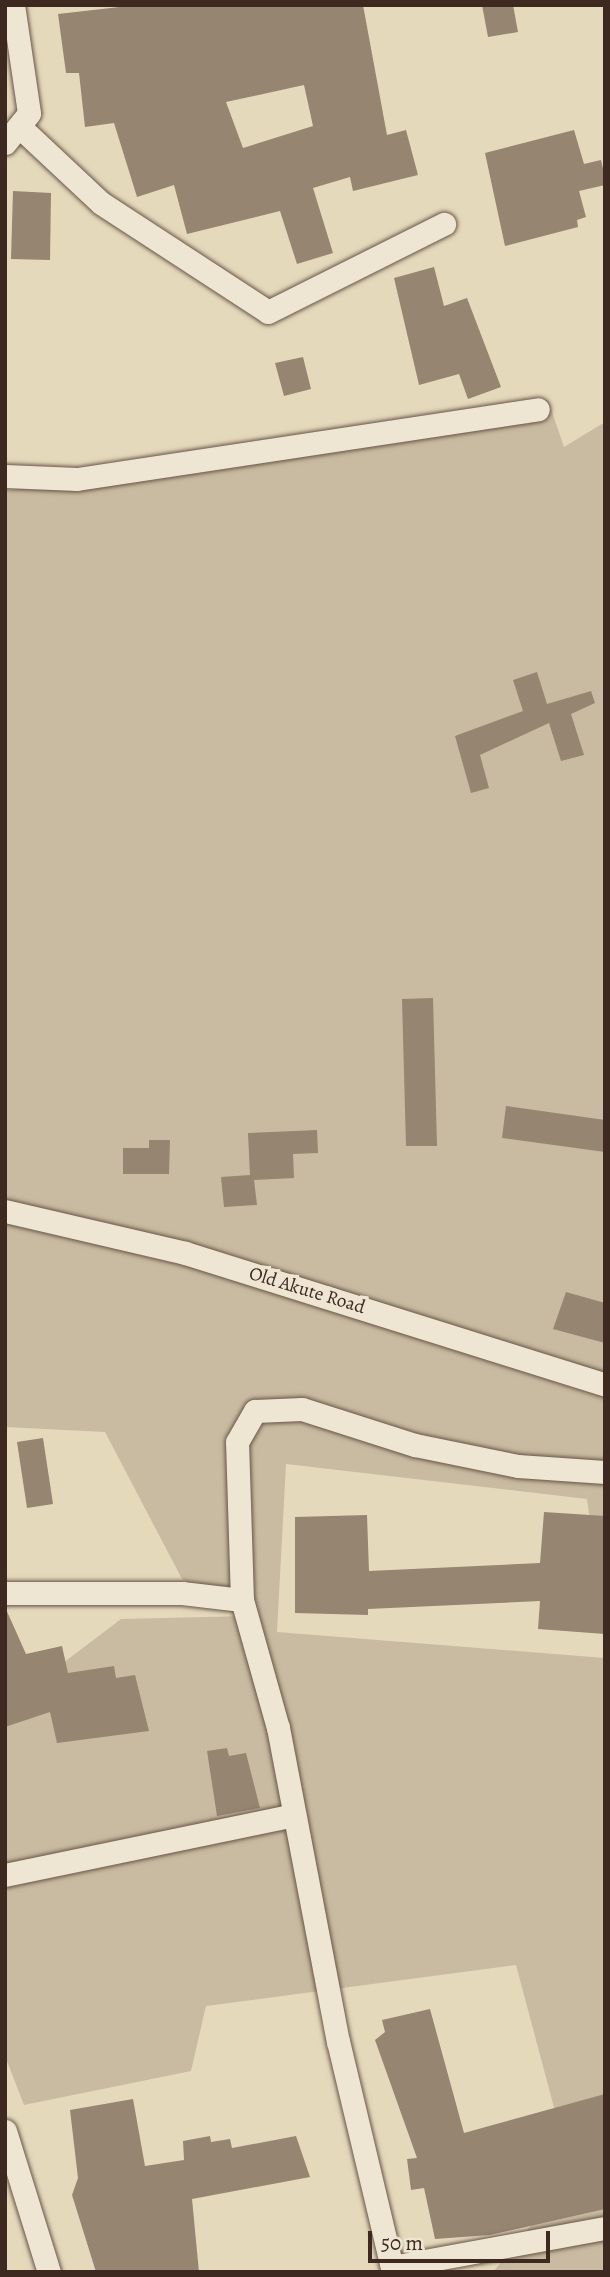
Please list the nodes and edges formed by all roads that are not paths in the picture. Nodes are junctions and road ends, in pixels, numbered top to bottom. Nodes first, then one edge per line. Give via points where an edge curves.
1 (13, 5) edge
2 (14, 136) edge
3 (444, 224) dead end
4 (538, 409) dead end
5 (5, 477) edge
6 (5, 1211) edge
7 (605, 1385) edge
8 (605, 1472) edge
9 (5, 1593) edge
10 (242, 1600) junction
11 (294, 1815) junction
12 (5, 1875) edge
13 (5, 2131) edge
14 (605, 2228) edge
15 (393, 2269) edge
16 (49, 2272) edge

1 - 2 street via 28,91
2 - 3 street via 101,203 268,313
4 - 5 street via 77,479
6 - 7 street, Old Akute Road via 185,1253
8 - 10 street via 518,1466 438,1450 302,1409 255,1411 237,1442
9 - 10 street via 182,1592
10 - 11 street via 258,1641
11 - 12 street
11 - 15 street via 338,2042
13 - 16 street
14 - 15 street

